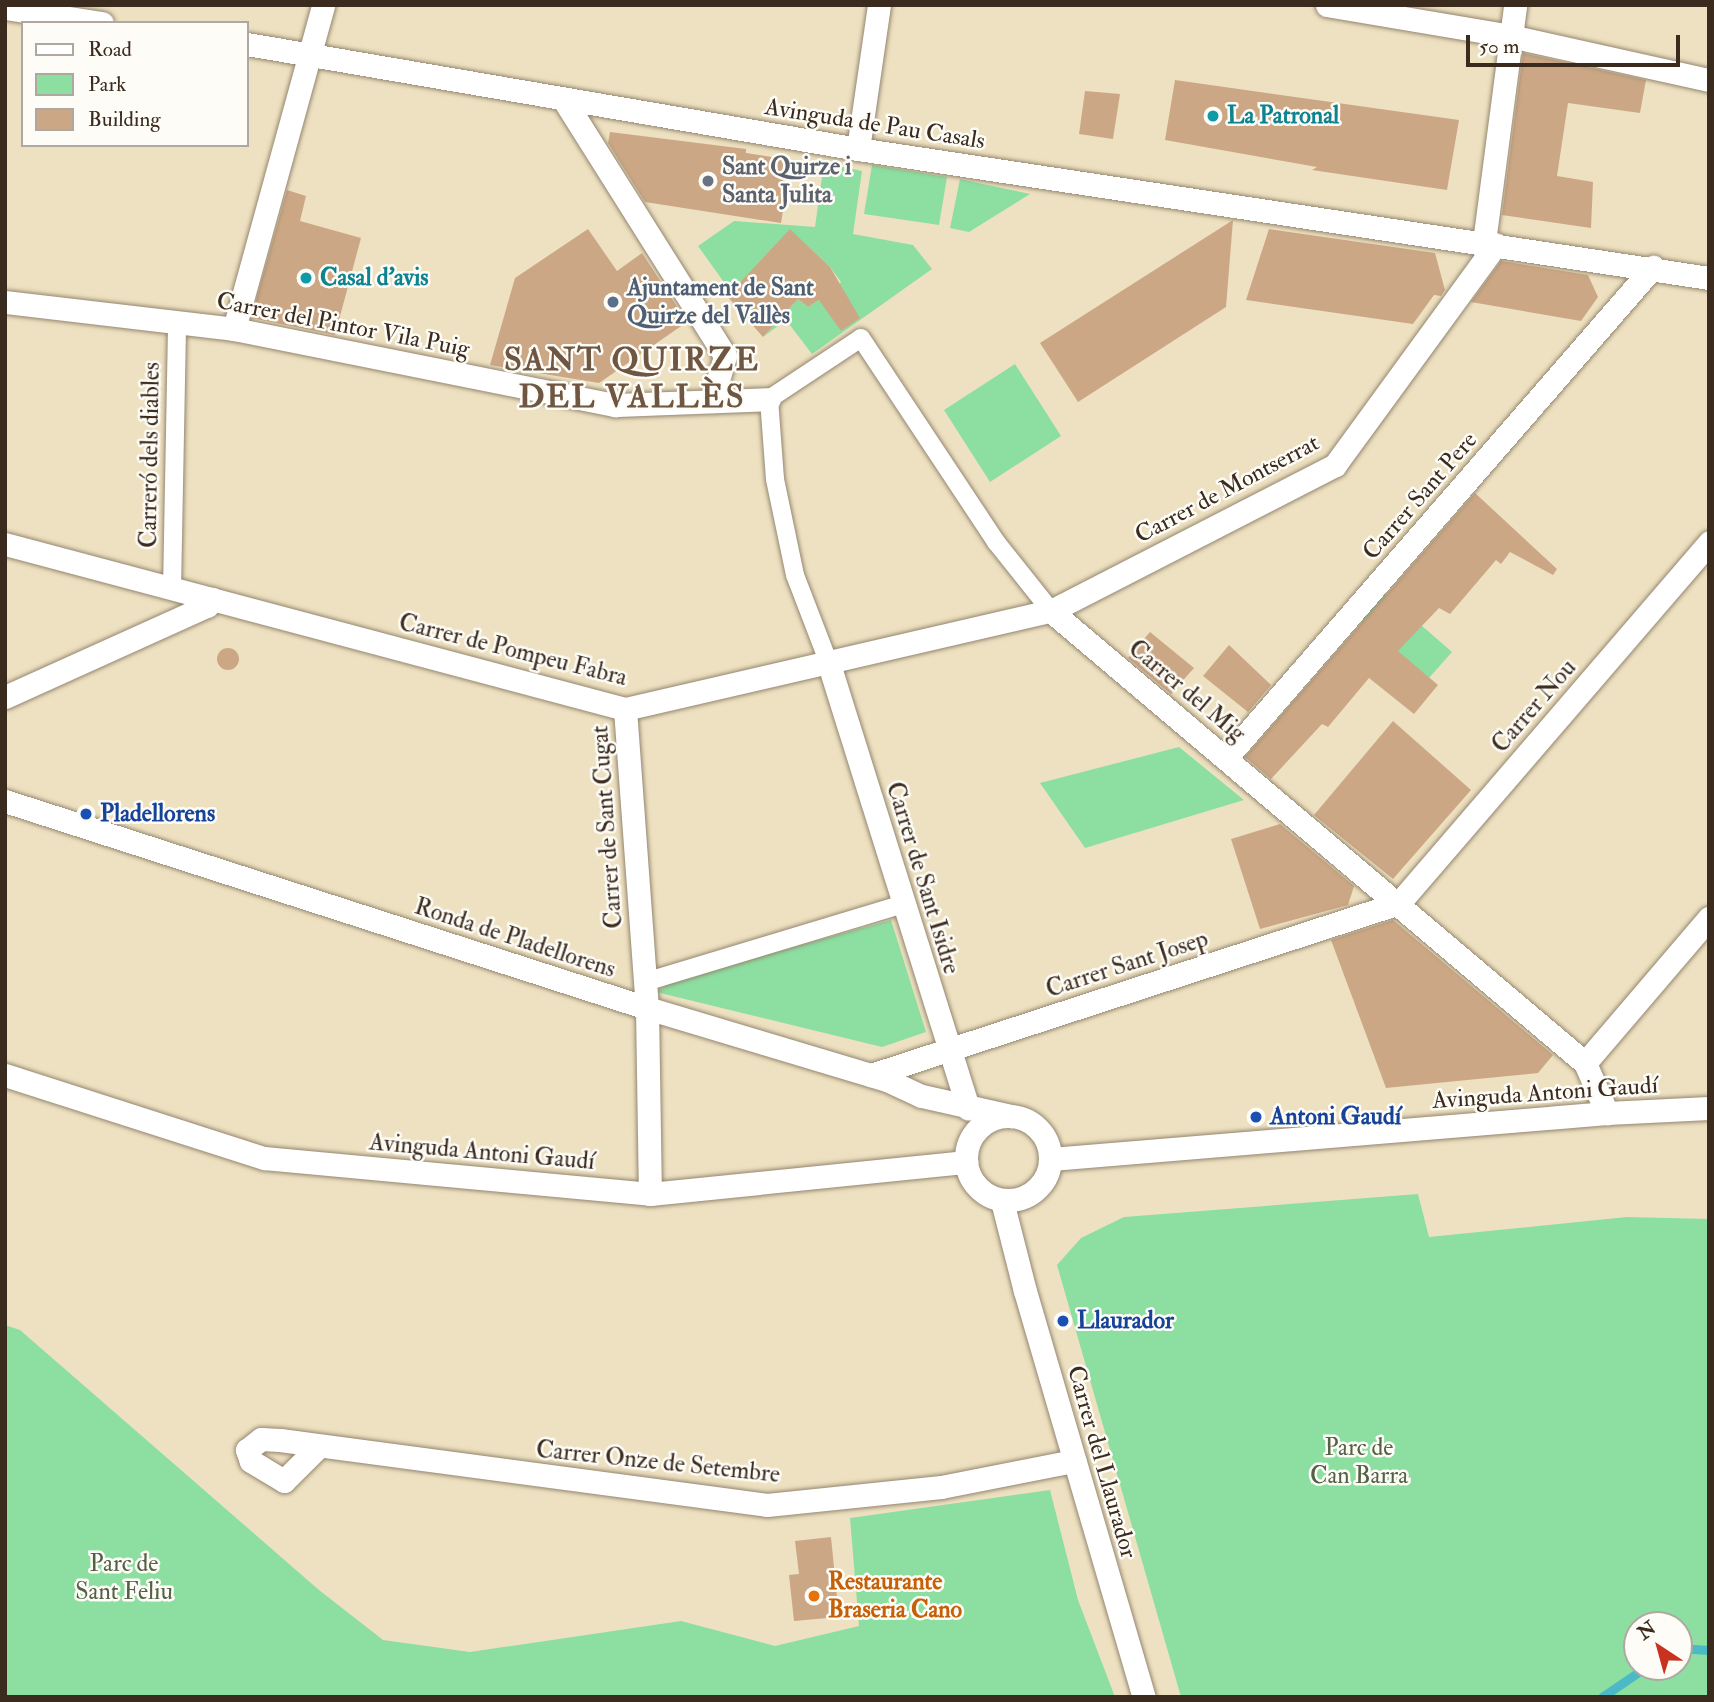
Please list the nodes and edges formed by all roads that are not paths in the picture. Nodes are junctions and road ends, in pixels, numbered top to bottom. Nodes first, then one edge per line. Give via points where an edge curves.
1 (323, 5) edge
2 (879, 5) edge
3 (1326, 5) edge
4 (1515, 5) edge
5 (5, 8) edge
6 (89, 21) edge
7 (1510, 36) junction
8 (248, 44) edge
9 (312, 54) junction
10 (1709, 80) edge
11 (564, 100) junction
12 (858, 149) junction
13 (1490, 243) junction
14 (1653, 267) junction
15 (1709, 278) edge
16 (5, 302) edge
17 (177, 322) junction
18 (234, 329) junction
19 (769, 399) junction
20 (712, 401) junction
21 (1709, 542) edge
22 (5, 544) edge
23 (172, 589) junction
24 (212, 599) junction
25 (1051, 611) junction
26 (828, 661) junction
27 (5, 697) edge
28 (625, 709) junction
29 (1226, 758) junction
30 (5, 801) edge
31 (903, 904) junction
32 (1399, 904) junction
33 (1709, 918) edge
34 (645, 982) junction
35 (647, 1008) junction
36 (949, 1050) junction
37 (1585, 1063) junction
38 (5, 1075) edge
39 (871, 1075) junction
40 (1709, 1108) edge
41 (968, 1110) junction
42 (1607, 1112) junction
43 (1011, 1116) junction
44 (1051, 1158) junction
45 (966, 1162) junction
46 (650, 1194) junction
47 (1002, 1201) junction
48 (318, 1447) dead end
49 (1074, 1461) junction
50 (1144, 1697) edge

1 - 9 street
2 - 12 street
3 - 7 street
4 - 7 street
5 - 6 street
7 - 10 street
7 - 13 street
8 - 9 street, Avinguda de Pau Casals
9 - 11 street, Avinguda de Pau Casals
9 - 18 street
11 - 12 street, Avinguda de Pau Casals
11 - 20 street via 725,356
12 - 13 street, Avinguda de Pau Casals
13 - 14 street, Avinguda de Pau Casals
13 - 25 street, Carrer de Montserrat via 1335,466
14 - 15 street, Avinguda de Pau Casals
14 - 29 street, Carrer Sant Pere
16 - 17 street, Carrer del Pintor Vila Puig
17 - 18 street, Carrer del Pintor Vila Puig
17 - 23 street, Carreró dels diables
18 - 20 street, Carrer del Pintor Vila Puig via 615,405
19 - 20 street, Carrer del Pintor Vila Puig
19 - 25 street, Carrer del Mig via 861,338 996,542
19 - 26 street via 775,479 794,575
21 - 32 street, Carrer Nou
22 - 23 street, Carrer de Pompeu Fabra
23 - 24 street, Carrer de Pompeu Fabra
24 - 27 street via 207,606
24 - 28 street, Carrer de Pompeu Fabra
25 - 26 street, Carrer de Pompeu Fabra
25 - 29 street, Carrer del Mig
26 - 28 street, Carrer de Pompeu Fabra
26 - 31 street, Carrer de Sant Isidre
28 - 34 street, Carrer de Sant Cugat
29 - 32 street, Carrer del Mig
30 - 35 street, Ronda de Pladellorens
31 - 34 street
31 - 36 street, Carrer de Sant Isidre
32 - 36 street, Carrer Sant Josep
32 - 37 street, Carrer del Mig
33 - 37 street
34 - 35 street, Carrer de Sant Cugat
35 - 39 street, Ronda de Pladellorens
35 - 46 street, Carrer de Sant Cugat
36 - 39 street, Carrer Sant Josep
36 - 41 street, Carrer de Sant Isidre
37 - 42 street, Carrer del Mig
38 - 46 street, Avinguda Antoni Gaudí via 264,1158
39 - 41 street, Ronda de Pladellorens
40 - 42 street, Avinguda Antoni Gaudí
41 - 43 street, Ronda de Pladellorens
42 - 44 street, Avinguda Antoni Gaudí
43 - 44 street via 1041,1131
43 - 45 street via 996,1117 974,1133
44 - 47 street via 1045,1180 1035,1191
45 - 46 street, Avinguda Antoni Gaudí
45 - 47 street via 975,1186
47 - 49 street, Carrer del Llaurador
48 - 49 street, Carrer Onze de Setembre via 767,1505 941,1487
49 - 50 street, Carrer del Llaurador

